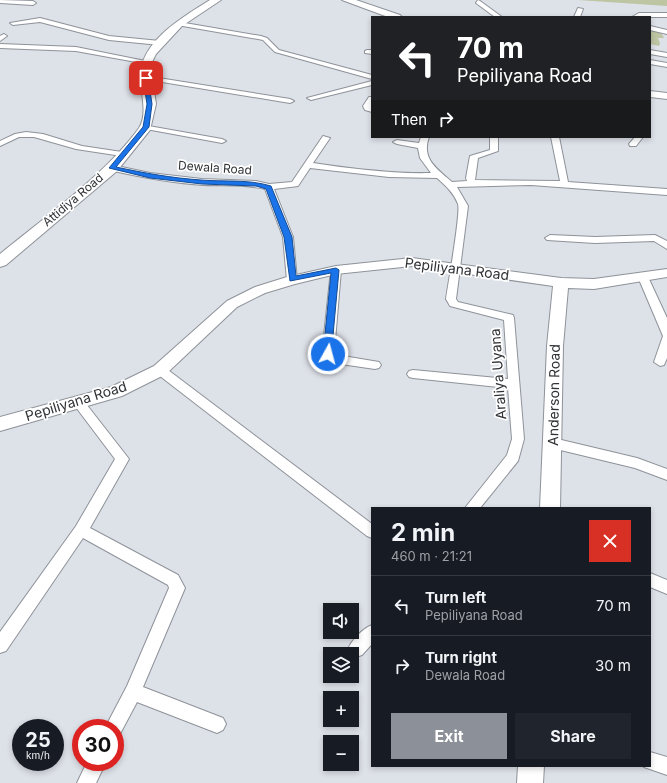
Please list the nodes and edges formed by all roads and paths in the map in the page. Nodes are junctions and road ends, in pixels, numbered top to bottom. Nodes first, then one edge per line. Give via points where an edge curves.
1 (216, 0) edge
2 (348, 0) edge
3 (0, 1) edge
4 (478, 2) dead end
5 (33, 3) dead end
6 (580, 9) dead end
7 (667, 15) edge
8 (394, 16) edge
9 (498, 16) edge
10 (577, 16) edge
11 (637, 16) edge
12 (13, 22) dead end
13 (178, 24) junction
14 (651, 28) edge
15 (667, 32) edge
16 (160, 43) junction
17 (0, 46) edge
18 (651, 52) edge
19 (667, 55) edge
20 (147, 62) junction
21 (651, 62) edge
22 (667, 65) edge
23 (371, 77) edge
24 (146, 78) junction
25 (371, 83) edge
26 (651, 94) edge
27 (667, 96) edge
28 (311, 98) dead end
29 (371, 100) edge
30 (290, 101) dead end
31 (371, 110) edge
32 (146, 127) junction
33 (326, 138) dead end
34 (425, 138) edge
35 (494, 138) edge
36 (556, 138) edge
37 (638, 138) edge
38 (222, 141) dead end
39 (397, 142) dead end
40 (0, 144) edge
41 (633, 144) dead end
42 (421, 146) junction
43 (122, 154) junction
44 (308, 165) junction
45 (112, 168) junction
46 (439, 175) junction
47 (472, 183) junction
48 (450, 185) junction
49 (565, 186) junction
50 (269, 187) junction
51 (667, 192) edge
52 (550, 238) dead end
53 (667, 246) edge
54 (0, 262) edge
55 (456, 267) junction
56 (336, 270) junction
57 (667, 273) edge
58 (643, 277) junction
59 (292, 280) junction
60 (561, 283) junction
61 (667, 334) edge
62 (667, 340) edge
63 (660, 362) dead end
64 (375, 365) dead end
65 (160, 370) junction
66 (413, 374) dead end
67 (514, 384) junction
68 (79, 403) junction
69 (0, 424) edge
70 (553, 442) junction
71 (667, 474) edge
72 (473, 507) edge
73 (550, 507) edge
74 (81, 530) junction
75 (371, 531) edge
76 (651, 580) edge
77 (667, 587) edge
78 (371, 634) edge
79 (0, 645) edge
80 (358, 647) edge
81 (133, 692) junction
82 (119, 719) edge
83 (218, 724) dead end
84 (651, 761) edge
85 (667, 766) edge
86 (531, 767) edge
87 (92, 771) edge
88 (86, 783) edge
89 (530, 783) edge

1 - 13 main road
2 - 8 main road
3 - 5 street
4 - 9 street
6 - 10 street
7 - 11 street
12 - 16 street via 40,20 108,38
13 - 16 main road
13 - 23 street via 259,37 265,39 277,51
14 - 15 street
16 - 20 main road
17 - 20 street via 76,49
18 - 19 street
20 - 24 main road
21 - 22 street
24 - 30 street
24 - 32 main road via 150,104
25 - 28 street
26 - 27 main road
29 - 31 street via 367,106
32 - 38 street
32 - 43 main road, Attidiya Road
33 - 44 street
34 - 42 street
35 - 47 street via 494,152 474,156 470,178
36 - 49 street via 556,154
37 - 41 street
39 - 42 street
40 - 43 street via 11,136 34,134 58,139 70,145
42 - 46 street via 422,156
43 - 45 main road, Attidiya Road
44 - 46 street via 388,176
44 - 50 street via 295,184
45 - 50 street, Dewala Road via 150,176
45 - 54 main road, Attidiya Road
46 - 48 street
47 - 48 street
47 - 49 street via 537,183
48 - 55 street via 464,206
49 - 51 street
50 - 59 street, Dewala Road via 288,237
52 - 53 street via 655,238
55 - 56 main road, Pepiliyana Road via 412,262
55 - 60 main road, Pepiliyana Road
55 - 67 street, Araliya Uyana via 451,299 454,304 509,318
56 - 59 main road, Pepiliyana Road
56 - 64 street via 328,354 334,359
57 - 58 main road, Pepiliyana Road
58 - 60 main road, Pepiliyana Road via 594,284
58 - 61 street
59 - 65 main road, Pepiliyana Road via 260,290 232,304
60 - 70 main road, Anderson Road via 555,346
62 - 63 street
65 - 68 main road, Pepiliyana Road via 116,392
65 - 75 street
66 - 67 street
67 - 72 street, Araliya Uyana via 518,439 513,457
68 - 69 main road, Pepiliyana Road
68 - 74 street via 122,460
70 - 71 street via 637,463
70 - 73 main road, Anderson Road
74 - 79 street
74 - 81 street via 173,580 177,588
76 - 77 street
78 - 80 street
81 - 82 street
81 - 83 street
84 - 85 street
86 - 89 main road
87 - 88 street

